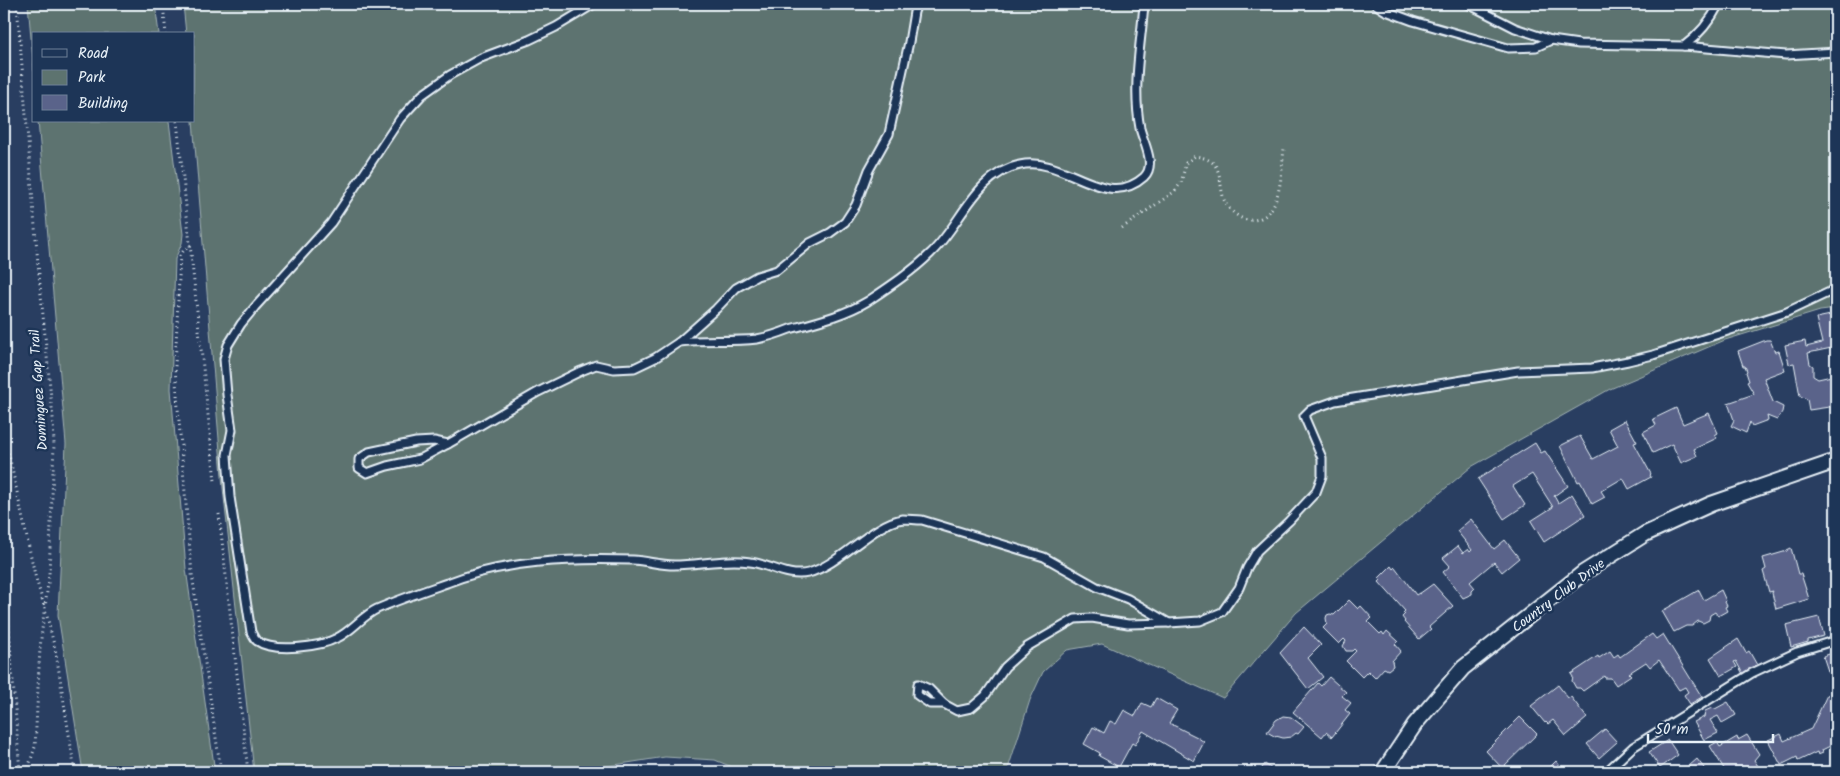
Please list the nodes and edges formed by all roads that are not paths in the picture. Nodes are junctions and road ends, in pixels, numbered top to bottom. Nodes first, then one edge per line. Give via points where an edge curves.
1 (594, 4) edge
2 (917, 4) edge
3 (1144, 4) edge
4 (1375, 4) edge
5 (1468, 4) edge
6 (1719, 4) edge
7 (1551, 40) junction
8 (1684, 46) junction
9 (1836, 52) edge
10 (1836, 289) edge
11 (678, 342) junction
12 (448, 444) junction
13 (1836, 461) edge
14 (1169, 623) junction
15 (1836, 640) edge
16 (944, 704) dead end
17 (1382, 772) edge
18 (1606, 772) edge

1 - 14 lane via 529,40 481,58 422,95 400,119 331,223 250,313 228,345 224,359 232,430 227,455 230,498 251,632 255,640 268,646 289,648 317,645 338,638 376,610 451,581 515,564 597,559 674,565 749,562 789,573 808,573 828,564 883,527 902,519 922,520 1044,558
2 - 11 lane via 889,134 845,222 830,234 810,243 777,270 757,276 736,288
3 - 11 lane via 1136,83 1140,127 1150,163 1145,176 1127,187 1112,190 1040,163 1019,165 997,174 980,188 931,253 867,301 844,312 759,339
4 - 7 lane via 1386,12 1413,21 1508,48 1536,47
5 - 7 lane via 1516,28
6 - 8 lane via 1699,34
7 - 8 lane via 1579,44
8 - 9 lane via 1786,55
10 - 14 lane via 1787,312 1628,361 1592,368 1518,371 1335,401 1310,410 1304,416 1322,458 1322,476 1316,492 1257,551 1239,588 1222,612 1200,621
11 - 12 lane via 634,368 596,365 580,371
12 - 12 lane via 420,460 368,473 359,468 359,459 369,452 416,442
13 - 17 street, Country Club Drive via 1711,504 1645,534 1583,572 1463,668 1415,724
14 - 16 lane via 1128,624 1092,618 1075,619 1027,647 1005,667 985,696 971,708 957,711
15 - 18 lane via 1797,652 1752,673 1633,747

